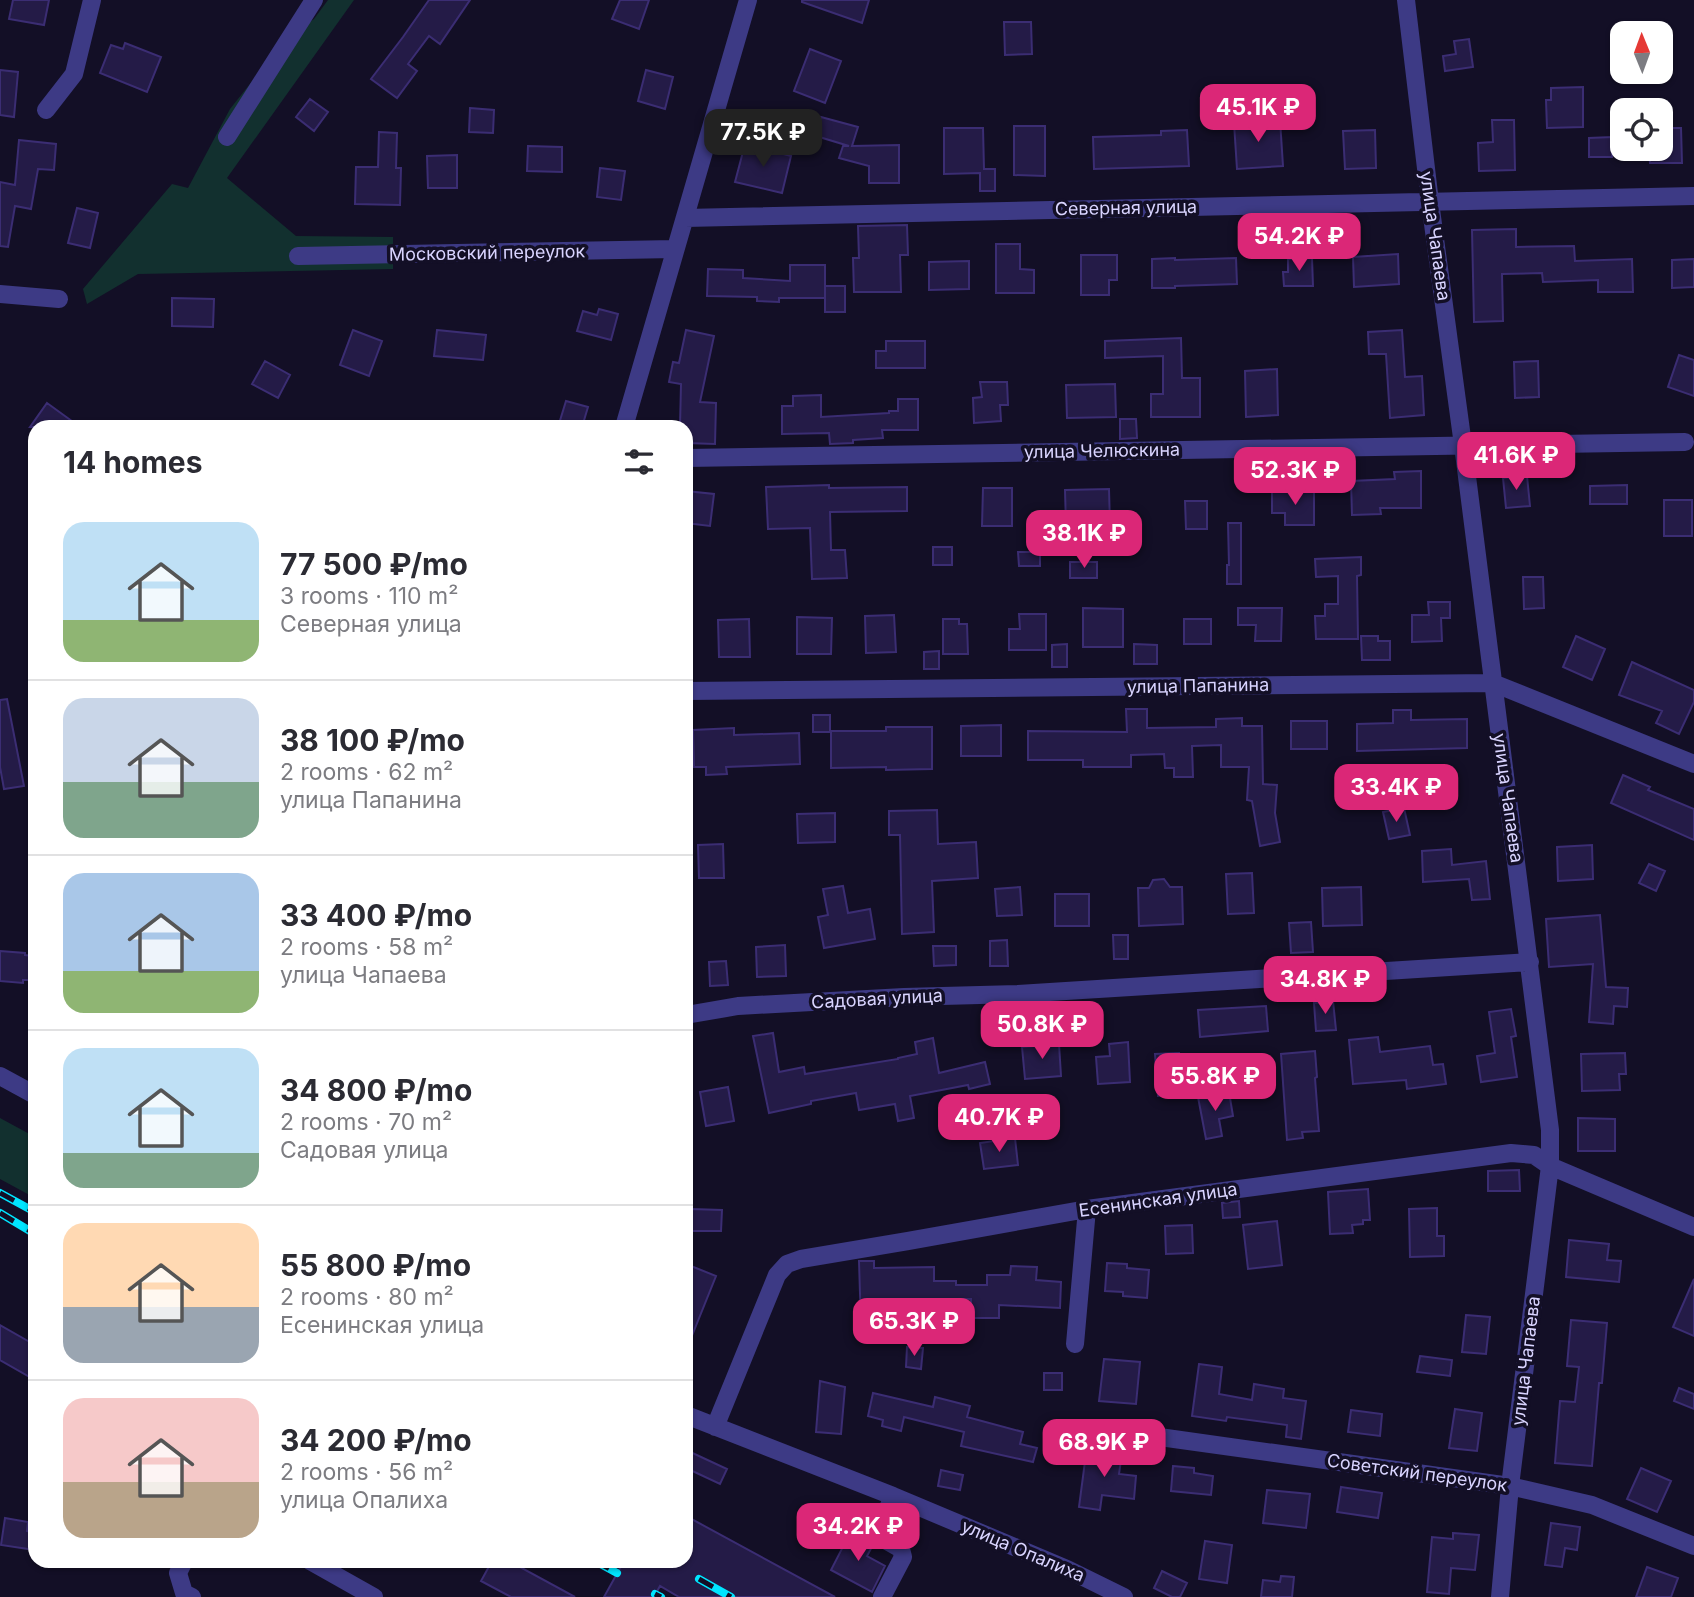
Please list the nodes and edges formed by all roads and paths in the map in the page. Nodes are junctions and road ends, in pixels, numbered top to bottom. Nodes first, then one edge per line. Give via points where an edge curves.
1 (92, 0) edge
2 (314, 0) edge
3 (748, 0) edge
4 (1406, 0) edge
5 (46, 110) dead end
6 (227, 136) dead end
7 (1694, 196) edge
8 (1430, 202) junction
9 (685, 218) junction
10 (675, 249) junction
11 (298, 256) dead end
12 (0, 293) edge
13 (59, 299) dead end
14 (626, 420) edge
15 (1685, 442) dead end
16 (1463, 445) junction
17 (693, 458) edge
18 (1493, 683) junction
19 (693, 691) edge
20 (1694, 764) edge
21 (1530, 962) junction
22 (693, 1014) edge
23 (0, 1076) edge
24 (28, 1091) edge
25 (1550, 1166) junction
26 (1087, 1209) junction
27 (1694, 1227) edge
28 (1075, 1344) dead end
29 (693, 1418) edge
30 (715, 1427) junction
31 (1131, 1433) dead end
32 (1510, 1486) junction
33 (893, 1496) junction
34 (1694, 1546) edge
35 (180, 1568) edge
36 (322, 1568) edge
37 (192, 1597) edge
38 (374, 1597) edge
39 (882, 1597) edge
40 (1124, 1597) edge
41 (1500, 1597) edge

1 - 5 street via 74,74
2 - 6 street
3 - 9 street
4 - 8 street, улица Чапаева
7 - 8 street, Северная улица
8 - 9 street, Северная улица
8 - 16 street, улица Чапаева
9 - 10 street
10 - 11 street, Московский переулок
10 - 14 street
12 - 13 street
15 - 16 street, улица Челюскина
16 - 17 street, улица Челюскина
16 - 18 street, улица Чапаева
18 - 19 street, улица Папанина
18 - 20 street, улица Папанина
18 - 21 street, улица Чапаева
21 - 22 street, Садовая улица via 1018,994 752,1005
21 - 25 street, улица Чапаева via 1550,1130
23 - 24 street
25 - 26 street, Есенинская улица via 1534,1155 1511,1153
25 - 27 street, Есенинская улица
25 - 32 street, улица Чапаева
26 - 28 street
26 - 30 street, Есенинская улица via 787,1264 777,1275
29 - 30 street, улица Опалиха
30 - 33 street, улица Опалиха
31 - 32 street, Советский переулок
32 - 34 street, Советский переулок via 1592,1505
32 - 41 street, улица Чапаева
33 - 39 street via 880,1528 885,1540 901,1549 903,1557
33 - 40 street, улица Опалиха
35 - 37 street via 184,1593
36 - 38 street

